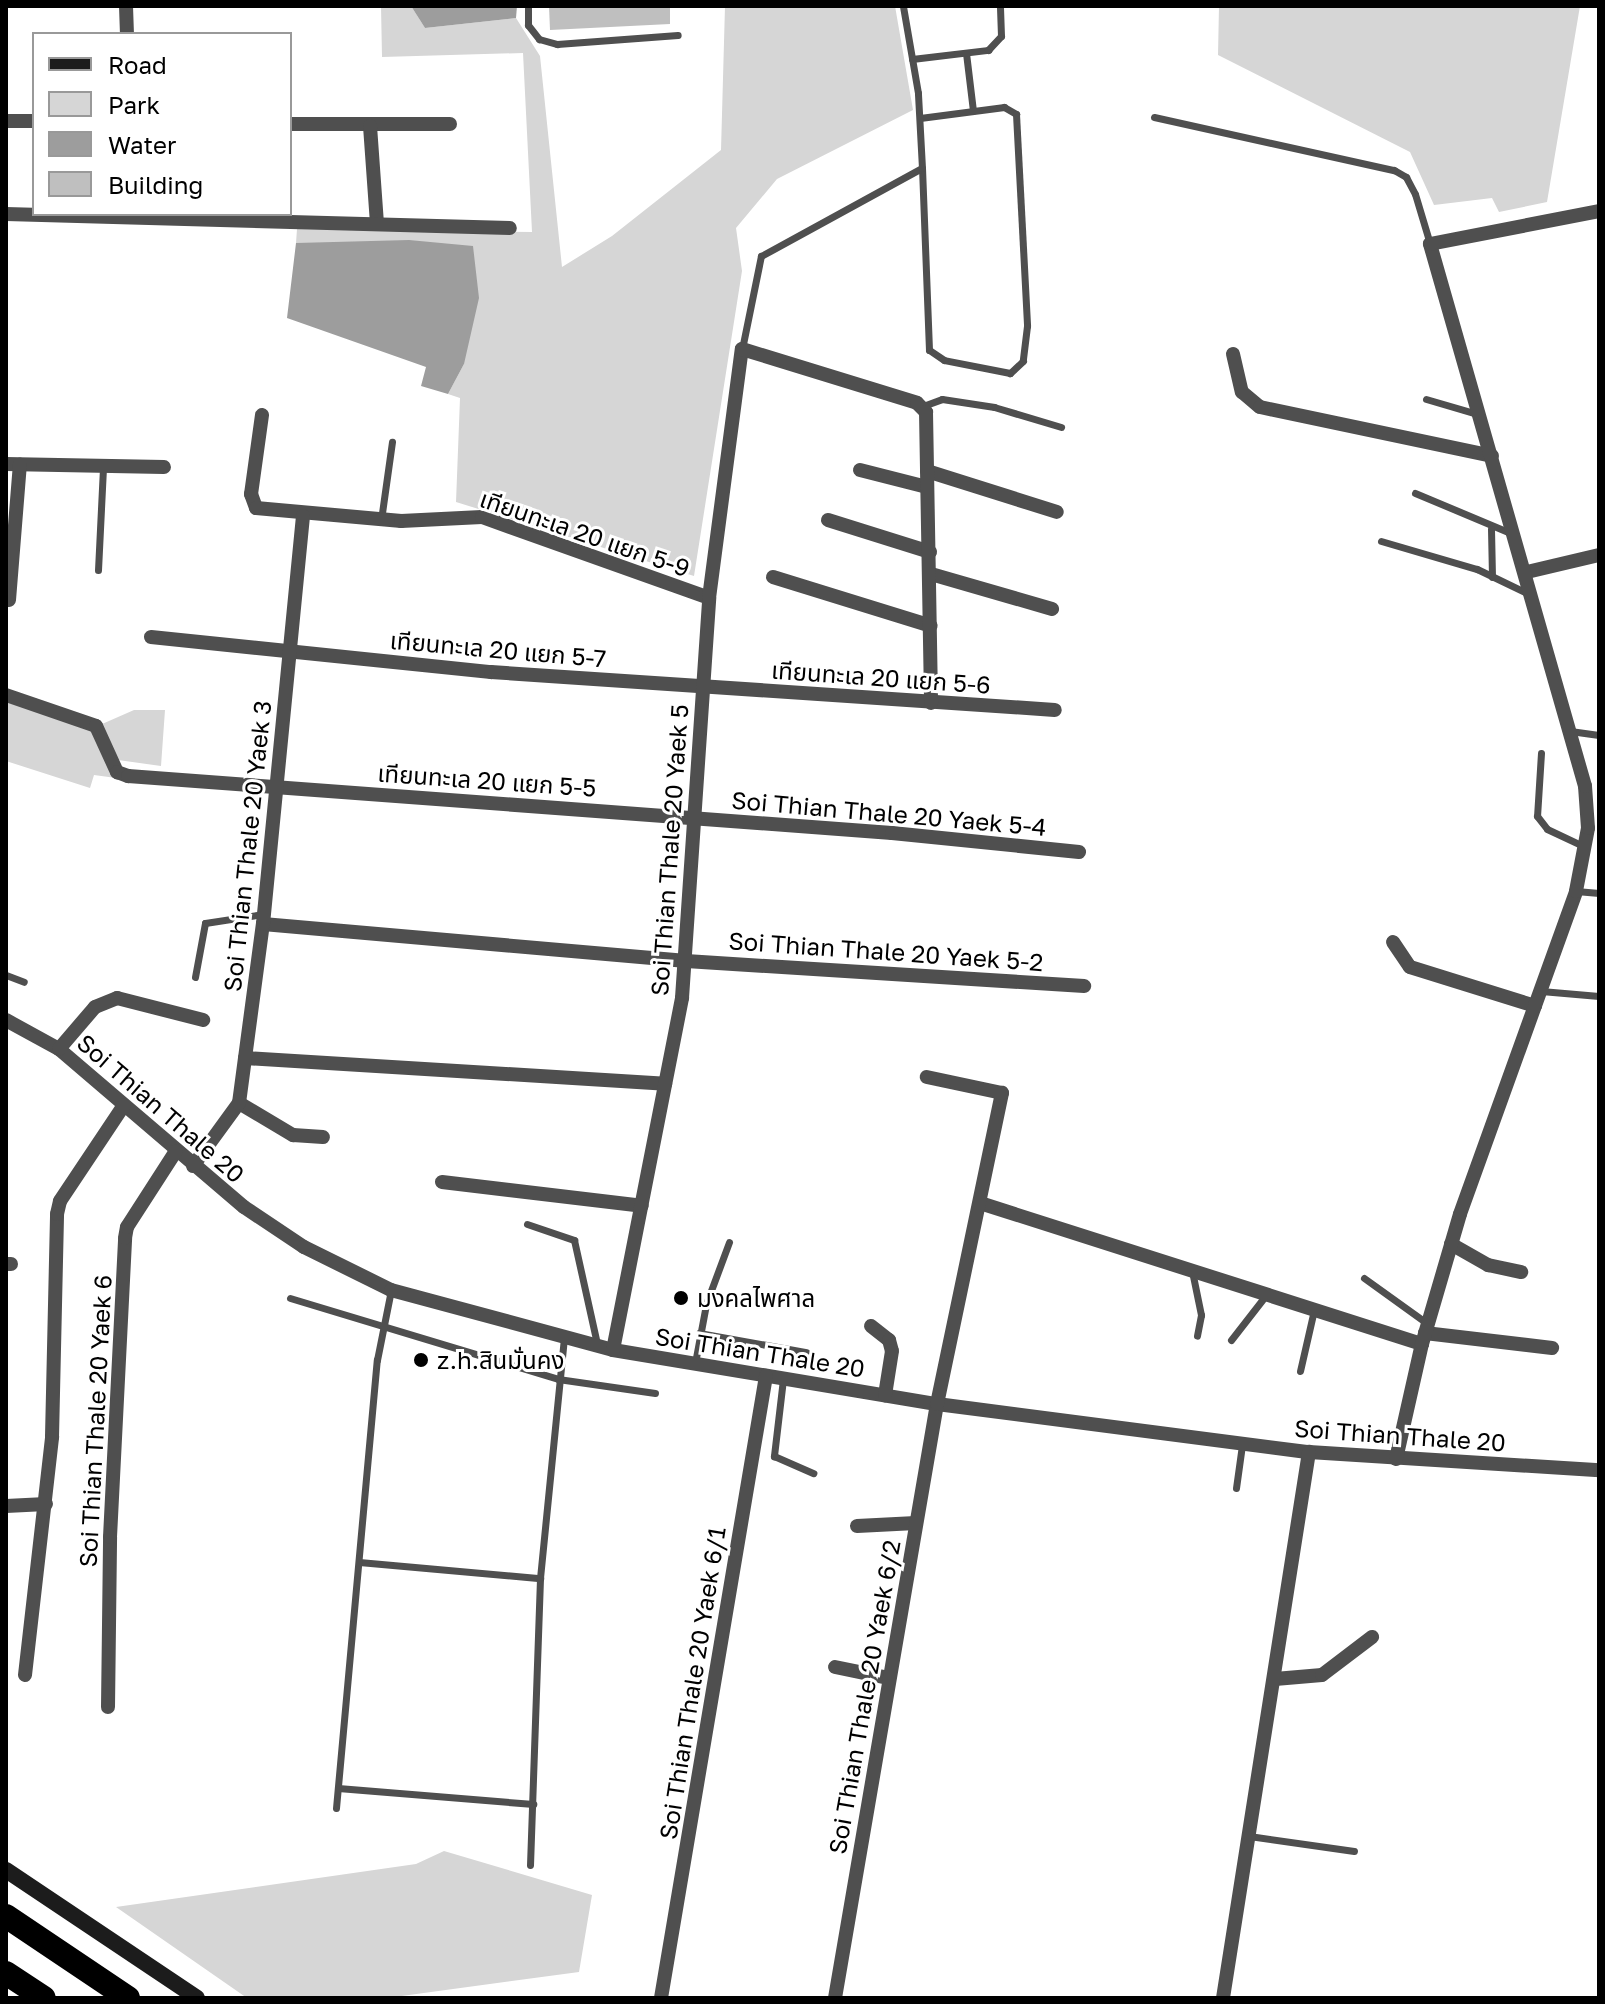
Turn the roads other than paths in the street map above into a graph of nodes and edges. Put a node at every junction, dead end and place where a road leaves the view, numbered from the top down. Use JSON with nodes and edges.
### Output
{"nodes":[{"id":1,"x":126,"y":6,"type":"edge"},
{"id":2,"x":528,"y":6,"type":"edge"},
{"id":3,"x":903,"y":6,"type":"edge"},
{"id":4,"x":1000,"y":6,"type":"edge"},
{"id":5,"x":127,"y":32,"type":"edge"},
{"id":6,"x":678,"y":35,"type":"dead end"},
{"id":7,"x":966,"y":53,"type":"junction"},
{"id":8,"x":912,"y":59,"type":"junction"},
{"id":9,"x":973,"y":111,"type":"junction"},
{"id":10,"x":1154,"y":117,"type":"dead end"},
{"id":11,"x":920,"y":118,"type":"junction"},
{"id":12,"x":6,"y":121,"type":"edge"},
{"id":13,"x":32,"y":121,"type":"edge"},
{"id":14,"x":292,"y":124,"type":"edge"},
{"id":15,"x":450,"y":124,"type":"dead end"},
{"id":16,"x":370,"y":126,"type":"junction"},
{"id":17,"x":922,"y":168,"type":"junction"},
{"id":18,"x":1599,"y":211,"type":"edge"},
{"id":19,"x":6,"y":214,"type":"edge"},
{"id":20,"x":32,"y":214,"type":"edge"},
{"id":21,"x":127,"y":216,"type":"edge"},
{"id":22,"x":377,"y":223,"type":"junction"},
{"id":23,"x":510,"y":228,"type":"dead end"},
{"id":24,"x":1430,"y":244,"type":"junction"},
{"id":25,"x":742,"y":349,"type":"junction"},
{"id":26,"x":1233,"y":354,"type":"dead end"},
{"id":27,"x":1426,"y":399,"type":"dead end"},
{"id":28,"x":923,"y":406,"type":"junction"},
{"id":29,"x":1480,"y":414,"type":"junction"},
{"id":30,"x":262,"y":415,"type":"dead end"},
{"id":31,"x":1061,"y":427,"type":"dead end"},
{"id":32,"x":392,"y":442,"type":"dead end"},
{"id":33,"x":1492,"y":456,"type":"junction"},
{"id":34,"x":13,"y":464,"type":"edge"},
{"id":35,"x":103,"y":466,"type":"junction"},
{"id":36,"x":164,"y":467,"type":"dead end"},
{"id":37,"x":860,"y":470,"type":"dead end"},
{"id":38,"x":927,"y":471,"type":"junction"},
{"id":39,"x":927,"y":487,"type":"junction"},
{"id":40,"x":1415,"y":493,"type":"dead end"},
{"id":41,"x":1057,"y":512,"type":"dead end"},
{"id":42,"x":303,"y":516,"type":"junction"},
{"id":43,"x":381,"y":520,"type":"junction"},
{"id":44,"x":828,"y":520,"type":"dead end"},
{"id":45,"x":1491,"y":529,"type":"junction"},
{"id":46,"x":1515,"y":534,"type":"junction"},
{"id":47,"x":1381,"y":541,"type":"dead end"},
{"id":48,"x":930,"y":552,"type":"junction"},
{"id":49,"x":1599,"y":555,"type":"edge"},
{"id":50,"x":98,"y":570,"type":"dead end"},
{"id":51,"x":1527,"y":572,"type":"junction"},
{"id":52,"x":931,"y":574,"type":"junction"},
{"id":53,"x":773,"y":577,"type":"dead end"},
{"id":54,"x":1492,"y":577,"type":"junction"},
{"id":55,"x":1533,"y":596,"type":"junction"},
{"id":56,"x":709,"y":598,"type":"junction"},
{"id":57,"x":9,"y":600,"type":"dead end"},
{"id":58,"x":1052,"y":609,"type":"dead end"},
{"id":59,"x":931,"y":626,"type":"junction"},
{"id":60,"x":151,"y":637,"type":"dead end"},
{"id":61,"x":289,"y":651,"type":"junction"},
{"id":62,"x":703,"y":687,"type":"junction"},
{"id":63,"x":6,"y":695,"type":"edge"},
{"id":64,"x":931,"y":703,"type":"junction"},
{"id":65,"x":1055,"y":710,"type":"dead end"},
{"id":66,"x":1570,"y":731,"type":"junction"},
{"id":67,"x":1599,"y":735,"type":"edge"},
{"id":68,"x":1541,"y":753,"type":"dead end"},
{"id":69,"x":275,"y":787,"type":"junction"},
{"id":70,"x":1594,"y":805,"type":"edge"},
{"id":71,"x":695,"y":818,"type":"junction"},
{"id":72,"x":1592,"y":848,"type":"edge"},
{"id":73,"x":1079,"y":852,"type":"dead end"},
{"id":74,"x":1576,"y":891,"type":"junction"},
{"id":75,"x":1599,"y":893,"type":"edge"},
{"id":76,"x":263,"y":919,"type":"junction"},
{"id":77,"x":1393,"y":942,"type":"dead end"},
{"id":78,"x":686,"y":961,"type":"junction"},
{"id":79,"x":6,"y":975,"type":"edge"},
{"id":80,"x":195,"y":977,"type":"dead end"},
{"id":81,"x":24,"y":982,"type":"dead end"},
{"id":82,"x":1084,"y":986,"type":"dead end"},
{"id":83,"x":1540,"y":991,"type":"junction"},
{"id":84,"x":1599,"y":996,"type":"edge"},
{"id":85,"x":1535,"y":1006,"type":"junction"},
{"id":86,"x":6,"y":1020,"type":"edge"},
{"id":87,"x":203,"y":1020,"type":"dead end"},
{"id":88,"x":59,"y":1049,"type":"junction"},
{"id":89,"x":245,"y":1058,"type":"junction"},
{"id":90,"x":927,"y":1077,"type":"dead end"},
{"id":91,"x":665,"y":1084,"type":"junction"},
{"id":92,"x":239,"y":1103,"type":"junction"},
{"id":93,"x":124,"y":1105,"type":"junction"},
{"id":94,"x":323,"y":1137,"type":"dead end"},
{"id":95,"x":176,"y":1151,"type":"junction"},
{"id":96,"x":193,"y":1166,"type":"junction"},
{"id":97,"x":442,"y":1182,"type":"dead end"},
{"id":98,"x":980,"y":1203,"type":"junction"},
{"id":99,"x":642,"y":1206,"type":"junction"},
{"id":100,"x":527,"y":1224,"type":"dead end"},
{"id":101,"x":729,"y":1242,"type":"dead end"},
{"id":102,"x":1451,"y":1244,"type":"junction"},
{"id":103,"x":1192,"y":1271,"type":"junction"},
{"id":104,"x":1521,"y":1272,"type":"dead end"},
{"id":105,"x":1364,"y":1278,"type":"dead end"},
{"id":106,"x":391,"y":1290,"type":"junction"},
{"id":107,"x":1266,"y":1294,"type":"junction"},
{"id":108,"x":290,"y":1298,"type":"dead end"},
{"id":109,"x":1314,"y":1310,"type":"junction"},
{"id":110,"x":871,"y":1326,"type":"dead end"},
{"id":111,"x":382,"y":1329,"type":"junction"},
{"id":112,"x":699,"y":1333,"type":"junction"},
{"id":113,"x":1425,"y":1334,"type":"junction"},
{"id":114,"x":1197,"y":1336,"type":"dead end"},
{"id":115,"x":564,"y":1339,"type":"junction"},
{"id":116,"x":1231,"y":1340,"type":"dead end"},
{"id":117,"x":597,"y":1347,"type":"junction"},
{"id":118,"x":1552,"y":1348,"type":"dead end"},
{"id":119,"x":613,"y":1350,"type":"junction"},
{"id":120,"x":806,"y":1352,"type":"dead end"},
{"id":121,"x":694,"y":1365,"type":"junction"},
{"id":122,"x":1300,"y":1371,"type":"dead end"},
{"id":123,"x":766,"y":1376,"type":"junction"},
{"id":124,"x":558,"y":1379,"type":"junction"},
{"id":125,"x":783,"y":1379,"type":"junction"},
{"id":126,"x":655,"y":1393,"type":"dead end"},
{"id":127,"x":885,"y":1395,"type":"junction"},
{"id":128,"x":937,"y":1404,"type":"junction"},
{"id":129,"x":1242,"y":1445,"type":"junction"},
{"id":130,"x":1309,"y":1452,"type":"junction"},
{"id":131,"x":1396,"y":1459,"type":"junction"},
{"id":132,"x":1599,"y":1470,"type":"edge"},
{"id":133,"x":813,"y":1473,"type":"dead end"},
{"id":134,"x":1236,"y":1488,"type":"dead end"},
{"id":135,"x":46,"y":1504,"type":"junction"},
{"id":136,"x":6,"y":1506,"type":"edge"},
{"id":137,"x":916,"y":1523,"type":"junction"},
{"id":138,"x":857,"y":1526,"type":"dead end"},
{"id":139,"x":359,"y":1562,"type":"junction"},
{"id":140,"x":540,"y":1578,"type":"junction"},
{"id":141,"x":1372,"y":1637,"type":"dead end"},
{"id":142,"x":835,"y":1667,"type":"dead end"},
{"id":143,"x":25,"y":1675,"type":"dead end"},
{"id":144,"x":888,"y":1678,"type":"junction"},
{"id":145,"x":1275,"y":1679,"type":"junction"},
{"id":146,"x":108,"y":1707,"type":"dead end"},
{"id":147,"x":338,"y":1788,"type":"junction"},
{"id":148,"x":533,"y":1804,"type":"junction"},
{"id":149,"x":336,"y":1808,"type":"dead end"},
{"id":150,"x":1249,"y":1836,"type":"junction"},
{"id":151,"x":1354,"y":1851,"type":"dead end"},
{"id":152,"x":530,"y":1865,"type":"dead end"},
{"id":153,"x":6,"y":1870,"type":"edge"},
{"id":154,"x":6,"y":1916,"type":"edge"},
{"id":155,"x":6,"y":1973,"type":"edge"},
{"id":156,"x":44,"y":1998,"type":"edge"},
{"id":157,"x":128,"y":1998,"type":"edge"},
{"id":158,"x":197,"y":1998,"type":"edge"},
{"id":159,"x":661,"y":1998,"type":"edge"},
{"id":160,"x":835,"y":1998,"type":"edge"},
{"id":161,"x":1223,"y":1998,"type":"edge"}],
"edges":[{"from":1,"to":5,"type":"street"},
{"from":2,"to":6,"type":"lane"},
{"from":3,"to":8,"type":"lane"},
{"from":4,"to":7,"type":"lane"},
{"from":7,"to":8,"type":"lane"},
{"from":7,"to":9,"type":"lane"},
{"from":8,"to":11,"type":"lane"},
{"from":9,"to":11,"type":"lane"},
{"from":9,"to":17,"type":"lane"},
{"from":10,"to":24,"type":"lane"},
{"from":11,"to":17,"type":"lane"},
{"from":12,"to":13,"type":"street"},
{"from":14,"to":16,"type":"street"},
{"from":15,"to":16,"type":"street"},
{"from":16,"to":22,"type":"street"},
{"from":17,"to":25,"type":"lane"},
{"from":18,"to":24,"type":"street"},
{"from":19,"to":20,"type":"street"},
{"from":21,"to":22,"type":"street"},
{"from":22,"to":23,"type":"street"},
{"from":24,"to":29,"type":"street"},
{"from":25,"to":28,"type":"street"},
{"from":25,"to":56,"type":"street","name":"Soi Thian Thale 20 Yaek 5"},
{"from":26,"to":33,"type":"street"},
{"from":27,"to":29,"type":"lane"},
{"from":28,"to":31,"type":"lane"},
{"from":28,"to":38,"type":"street"},
{"from":29,"to":33,"type":"street"},
{"from":30,"to":42,"type":"street","name":"เทียนทะเล 20 แยก 5-9"},
{"from":32,"to":43,"type":"lane"},
{"from":33,"to":46,"type":"street"},
{"from":34,"to":35,"type":"street"},
{"from":34,"to":57,"type":"street"},
{"from":35,"to":36,"type":"street"},
{"from":35,"to":50,"type":"lane"},
{"from":37,"to":39,"type":"street"},
{"from":38,"to":39,"type":"street"},
{"from":38,"to":41,"type":"street"},
{"from":39,"to":48,"type":"street"},
{"from":40,"to":45,"type":"lane"},
{"from":42,"to":43,"type":"street","name":"เทียนทะเล 20 แยก 5-9"},
{"from":42,"to":61,"type":"street","name":"Soi Thian Thale 20 Yaek 3"},
{"from":43,"to":56,"type":"street","name":"เทียนทะเล 20 แยก 5-9"},
{"from":44,"to":48,"type":"street"},
{"from":45,"to":46,"type":"lane"},
{"from":45,"to":54,"type":"lane"},
{"from":46,"to":51,"type":"street"},
{"from":47,"to":54,"type":"lane"},
{"from":48,"to":52,"type":"street"},
{"from":49,"to":51,"type":"street"},
{"from":51,"to":55,"type":"street"},
{"from":52,"to":58,"type":"street"},
{"from":52,"to":59,"type":"street"},
{"from":53,"to":59,"type":"street"},
{"from":54,"to":55,"type":"lane"},
{"from":55,"to":66,"type":"street"},
{"from":56,"to":62,"type":"street","name":"Soi Thian Thale 20 Yaek 5"},
{"from":59,"to":64,"type":"street"},
{"from":60,"to":61,"type":"street","name":"เทียนทะเล 20 แยก 5-7"},
{"from":61,"to":62,"type":"street","name":"เทียนทะเล 20 แยก 5-7"},
{"from":61,"to":69,"type":"street","name":"Soi Thian Thale 20 Yaek 3"},
{"from":62,"to":64,"type":"street","name":"เทียนทะเล 20 แยก 5-6"},
{"from":62,"to":71,"type":"street","name":"Soi Thian Thale 20 Yaek 5"},
{"from":63,"to":69,"type":"street","name":"เทียนทะเล 20 แยก 5-5"},
{"from":64,"to":65,"type":"street","name":"เทียนทะเล 20 แยก 5-6"},
{"from":66,"to":67,"type":"lane"},
{"from":66,"to":70,"type":"street"},
{"from":68,"to":72,"type":"lane"},
{"from":69,"to":71,"type":"street","name":"เทียนทะเล 20 แยก 5-5"},
{"from":69,"to":76,"type":"street","name":"Soi Thian Thale 20 Yaek 3"},
{"from":70,"to":72,"type":"street"},
{"from":71,"to":73,"type":"street","name":"Soi Thian Thale 20 Yaek 5-4"},
{"from":71,"to":78,"type":"street","name":"Soi Thian Thale 20 Yaek 5"},
{"from":72,"to":74,"type":"street"},
{"from":74,"to":75,"type":"lane"},
{"from":74,"to":83,"type":"street"},
{"from":76,"to":78,"type":"street","name":"Soi Thian Thale 20 Yaek 5-2"},
{"from":76,"to":80,"type":"lane"},
{"from":76,"to":89,"type":"street","name":"Soi Thian Thale 20 Yaek 3"},
{"from":77,"to":85,"type":"street"},
{"from":78,"to":82,"type":"street","name":"Soi Thian Thale 20 Yaek 5-2"},
{"from":78,"to":91,"type":"street","name":"Soi Thian Thale 20 Yaek 5"},
{"from":79,"to":81,"type":"lane"},
{"from":83,"to":84,"type":"lane"},
{"from":83,"to":85,"type":"street"},
{"from":85,"to":102,"type":"street"},
{"from":86,"to":88,"type":"street","name":"Soi Thian Thale 20"},
{"from":87,"to":88,"type":"street"},
{"from":88,"to":93,"type":"street","name":"Soi Thian Thale 20"},
{"from":89,"to":91,"type":"street"},
{"from":89,"to":92,"type":"street","name":"Soi Thian Thale 20 Yaek 3"},
{"from":90,"to":98,"type":"street","name":"Soi Thian Thale 20 Yaek 6/2"},
{"from":91,"to":99,"type":"street","name":"Soi Thian Thale 20 Yaek 5"},
{"from":92,"to":94,"type":"street"},
{"from":92,"to":96,"type":"street","name":"Soi Thian Thale 20 Yaek 3"},
{"from":93,"to":95,"type":"street","name":"Soi Thian Thale 20"},
{"from":93,"to":135,"type":"street"},
{"from":95,"to":96,"type":"street","name":"Soi Thian Thale 20"},
{"from":95,"to":146,"type":"street","name":"Soi Thian Thale 20 Yaek 6"},
{"from":96,"to":106,"type":"street","name":"Soi Thian Thale 20"},
{"from":97,"to":99,"type":"street"},
{"from":98,"to":103,"type":"street"},
{"from":98,"to":128,"type":"street","name":"Soi Thian Thale 20 Yaek 6/2"},
{"from":99,"to":119,"type":"street","name":"Soi Thian Thale 20 Yaek 5"},
{"from":100,"to":117,"type":"lane"},
{"from":101,"to":112,"type":"lane"},
{"from":102,"to":104,"type":"street"},
{"from":102,"to":113,"type":"street"},
{"from":103,"to":107,"type":"street"},
{"from":103,"to":114,"type":"lane"},
{"from":105,"to":113,"type":"lane"},
{"from":106,"to":111,"type":"lane"},
{"from":106,"to":115,"type":"street","name":"Soi Thian Thale 20"},
{"from":107,"to":109,"type":"street"},
{"from":107,"to":116,"type":"lane"},
{"from":108,"to":111,"type":"lane"},
{"from":109,"to":113,"type":"street"},
{"from":109,"to":122,"type":"lane"},
{"from":110,"to":127,"type":"street"},
{"from":111,"to":124,"type":"lane"},
{"from":111,"to":139,"type":"lane"},
{"from":112,"to":120,"type":"lane"},
{"from":112,"to":121,"type":"lane"},
{"from":113,"to":118,"type":"street"},
{"from":113,"to":131,"type":"street"},
{"from":115,"to":117,"type":"street","name":"Soi Thian Thale 20"},
{"from":115,"to":124,"type":"lane"},
{"from":117,"to":119,"type":"street","name":"Soi Thian Thale 20"},
{"from":119,"to":121,"type":"street","name":"Soi Thian Thale 20"},
{"from":121,"to":123,"type":"street","name":"Soi Thian Thale 20"},
{"from":123,"to":125,"type":"street","name":"Soi Thian Thale 20"},
{"from":123,"to":159,"type":"street","name":"Soi Thian Thale 20 Yaek 6/1"},
{"from":124,"to":126,"type":"lane"},
{"from":124,"to":140,"type":"lane"},
{"from":125,"to":127,"type":"street","name":"Soi Thian Thale 20"},
{"from":125,"to":133,"type":"lane"},
{"from":127,"to":128,"type":"street","name":"Soi Thian Thale 20"},
{"from":128,"to":129,"type":"street","name":"Soi Thian Thale 20"},
{"from":128,"to":137,"type":"street","name":"Soi Thian Thale 20 Yaek 6/2"},
{"from":129,"to":130,"type":"street","name":"Soi Thian Thale 20"},
{"from":129,"to":134,"type":"lane"},
{"from":130,"to":131,"type":"street","name":"Soi Thian Thale 20"},
{"from":130,"to":145,"type":"street"},
{"from":131,"to":132,"type":"street","name":"Soi Thian Thale 20"},
{"from":135,"to":136,"type":"street"},
{"from":135,"to":143,"type":"street"},
{"from":137,"to":138,"type":"street"},
{"from":137,"to":144,"type":"street","name":"Soi Thian Thale 20 Yaek 6/2"},
{"from":139,"to":140,"type":"lane"},
{"from":139,"to":147,"type":"lane"},
{"from":140,"to":148,"type":"lane"},
{"from":141,"to":145,"type":"street"},
{"from":142,"to":144,"type":"street"},
{"from":144,"to":160,"type":"street","name":"Soi Thian Thale 20 Yaek 6/2"},
{"from":145,"to":150,"type":"street"},
{"from":147,"to":148,"type":"lane"},
{"from":147,"to":149,"type":"lane"},
{"from":148,"to":152,"type":"lane"},
{"from":150,"to":151,"type":"lane"},
{"from":150,"to":161,"type":"street"},
{"from":153,"to":158,"type":"main road"},
{"from":154,"to":157,"type":"highway"},
{"from":155,"to":156,"type":"highway"}]}
